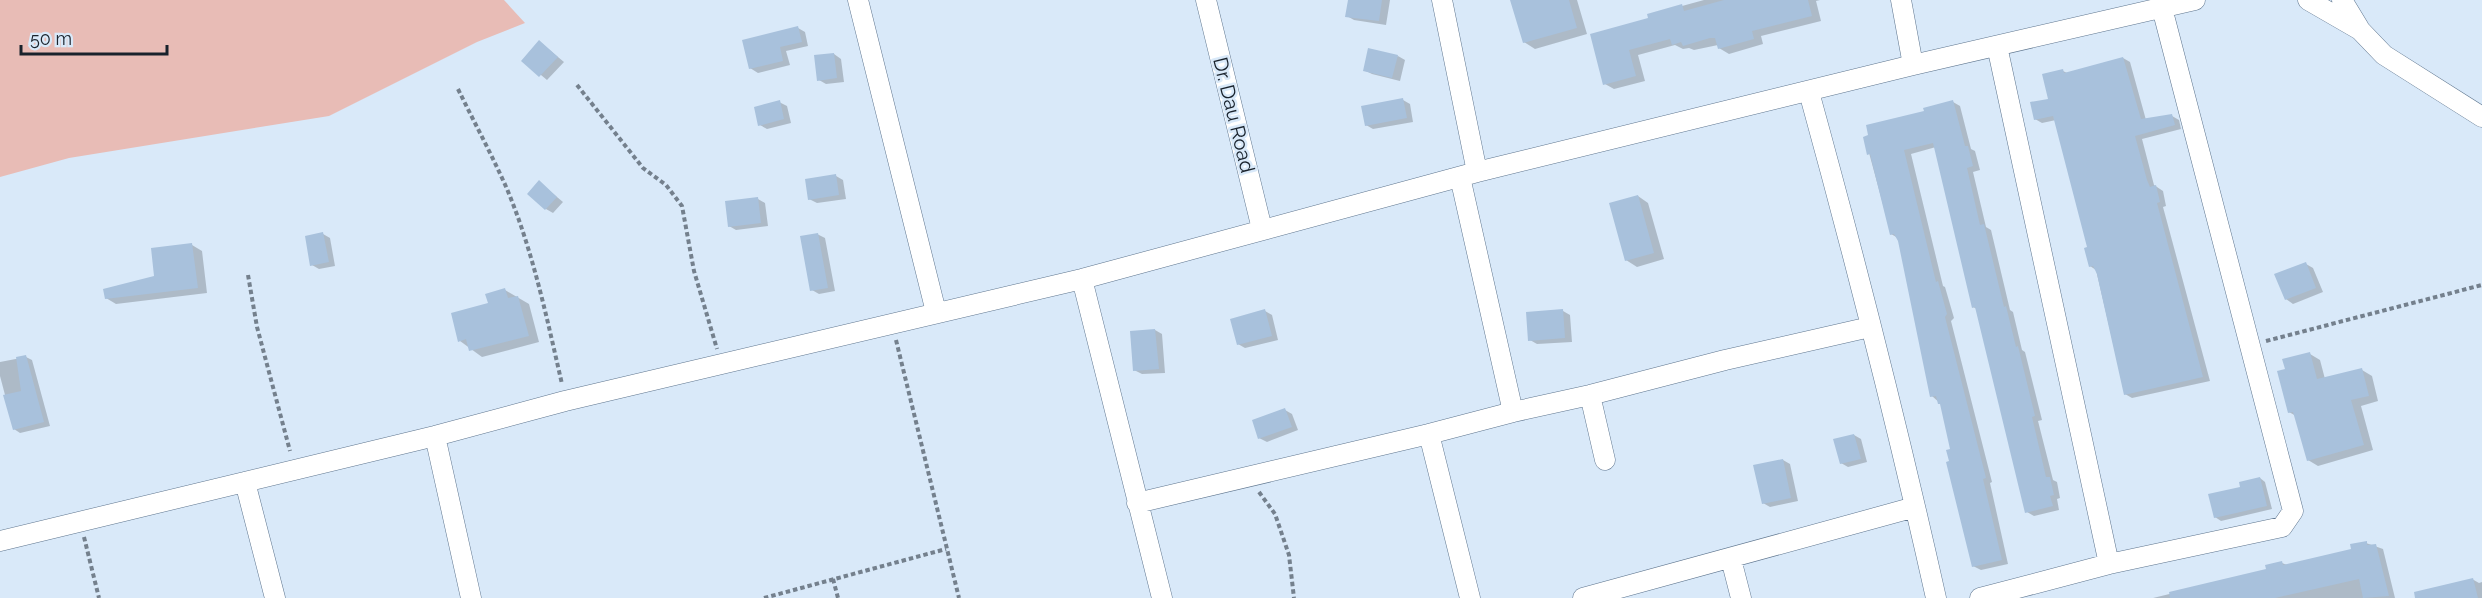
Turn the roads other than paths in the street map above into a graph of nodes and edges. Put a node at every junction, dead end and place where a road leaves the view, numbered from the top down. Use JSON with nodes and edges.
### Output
{"nodes":[{"id":1,"x":858,"y":0,"type":"edge"},
{"id":2,"x":1206,"y":0,"type":"edge"},
{"id":3,"x":1442,"y":0,"type":"edge"},
{"id":4,"x":1901,"y":0,"type":"edge"},
{"id":5,"x":2195,"y":0,"type":"edge"},
{"id":6,"x":2308,"y":0,"type":"edge"},
{"id":7,"x":2343,"y":0,"type":"edge"},
{"id":8,"x":2162,"y":8,"type":"junction"},
{"id":9,"x":2360,"y":30,"type":"junction"},
{"id":10,"x":1997,"y":46,"type":"junction"},
{"id":11,"x":1913,"y":65,"type":"junction"},
{"id":12,"x":1809,"y":92,"type":"junction"},
{"id":13,"x":2482,"y":117,"type":"edge"},
{"id":14,"x":1468,"y":175,"type":"junction"},
{"id":15,"x":1262,"y":229,"type":"junction"},
{"id":16,"x":1082,"y":279,"type":"junction"},
{"id":17,"x":936,"y":312,"type":"junction"},
{"id":18,"x":1870,"y":327,"type":"junction"},
{"id":19,"x":1590,"y":395,"type":"junction"},
{"id":20,"x":1513,"y":412,"type":"junction"},
{"id":21,"x":1429,"y":434,"type":"junction"},
{"id":22,"x":435,"y":436,"type":"junction"},
{"id":23,"x":1605,"y":460,"type":"dead end"},
{"id":24,"x":245,"y":482,"type":"junction"},
{"id":25,"x":1137,"y":502,"type":"junction"},
{"id":26,"x":1916,"y":507,"type":"junction"},
{"id":27,"x":0,"y":542,"type":"edge"},
{"id":28,"x":1731,"y":559,"type":"junction"},
{"id":29,"x":2109,"y":564,"type":"junction"},
{"id":30,"x":275,"y":598,"type":"edge"},
{"id":31,"x":471,"y":598,"type":"edge"},
{"id":32,"x":1162,"y":598,"type":"edge"},
{"id":33,"x":1470,"y":598,"type":"edge"},
{"id":34,"x":1583,"y":598,"type":"edge"},
{"id":35,"x":1741,"y":598,"type":"edge"},
{"id":36,"x":1936,"y":598,"type":"edge"},
{"id":37,"x":1980,"y":598,"type":"edge"}],
"edges":[{"from":1,"to":17,"type":"street"},
{"from":2,"to":15,"type":"street","name":"Dr. Dau Road"},
{"from":3,"to":14,"type":"street"},
{"from":4,"to":11,"type":"street"},
{"from":5,"to":8,"type":"street"},
{"from":6,"to":9,"type":"street"},
{"from":7,"to":9,"type":"street"},
{"from":8,"to":10,"type":"street"},
{"from":8,"to":29,"type":"street"},
{"from":9,"to":13,"type":"street"},
{"from":10,"to":11,"type":"street"},
{"from":10,"to":29,"type":"street"},
{"from":11,"to":12,"type":"street"},
{"from":12,"to":14,"type":"street"},
{"from":12,"to":18,"type":"street"},
{"from":14,"to":15,"type":"street"},
{"from":14,"to":20,"type":"street"},
{"from":15,"to":16,"type":"street"},
{"from":16,"to":17,"type":"street"},
{"from":16,"to":25,"type":"street"},
{"from":17,"to":22,"type":"street"},
{"from":18,"to":19,"type":"street"},
{"from":18,"to":26,"type":"street"},
{"from":19,"to":20,"type":"street"},
{"from":19,"to":23,"type":"street"},
{"from":20,"to":21,"type":"street"},
{"from":21,"to":25,"type":"street"},
{"from":21,"to":33,"type":"street"},
{"from":22,"to":24,"type":"street"},
{"from":22,"to":31,"type":"street"},
{"from":24,"to":27,"type":"street"},
{"from":24,"to":30,"type":"street"},
{"from":25,"to":32,"type":"street"},
{"from":26,"to":28,"type":"street"},
{"from":26,"to":36,"type":"street"},
{"from":28,"to":34,"type":"street"},
{"from":28,"to":35,"type":"street"},
{"from":29,"to":37,"type":"street"}]}
